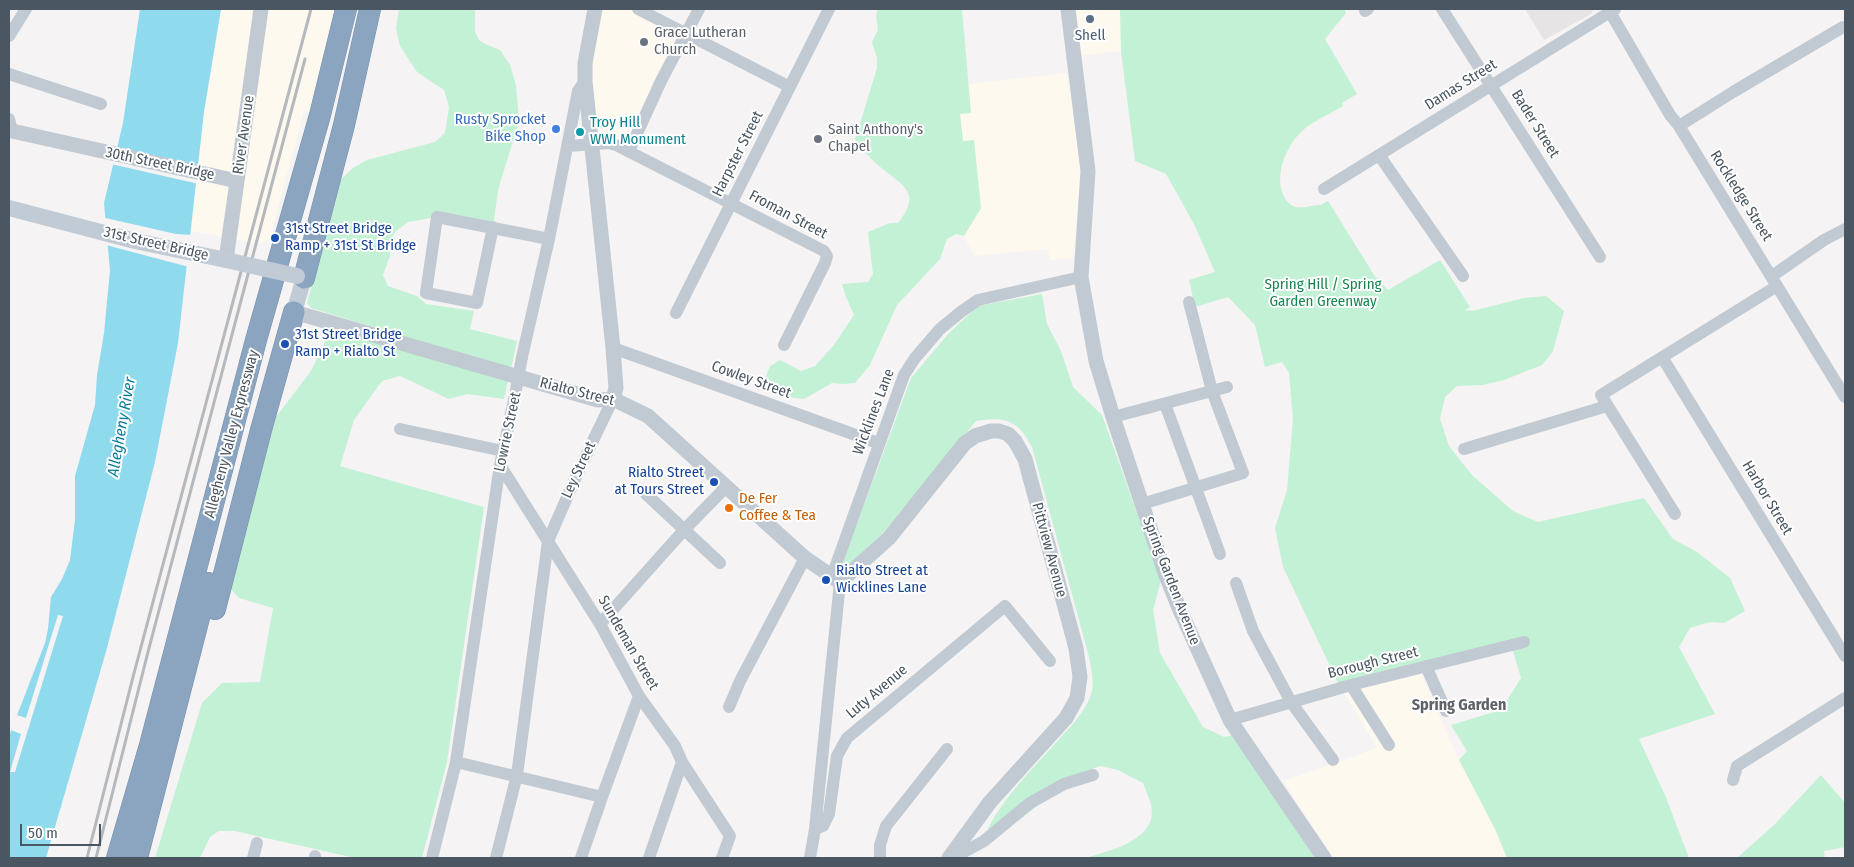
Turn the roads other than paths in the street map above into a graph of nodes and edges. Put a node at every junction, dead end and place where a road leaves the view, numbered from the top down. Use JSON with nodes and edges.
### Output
{"nodes":[{"id":1,"x":26,"y":9,"type":"edge"},
{"id":2,"x":334,"y":9,"type":"edge"},
{"id":3,"x":346,"y":9,"type":"edge"},
{"id":4,"x":361,"y":9,"type":"edge"},
{"id":5,"x":370,"y":9,"type":"edge"},
{"id":6,"x":595,"y":9,"type":"edge"},
{"id":7,"x":638,"y":9,"type":"edge"},
{"id":8,"x":698,"y":9,"type":"edge"},
{"id":9,"x":829,"y":9,"type":"edge"},
{"id":10,"x":1068,"y":9,"type":"edge"},
{"id":11,"x":1442,"y":9,"type":"edge"},
{"id":12,"x":1612,"y":10,"type":"edge"},
{"id":13,"x":260,"y":15,"type":"edge"},
{"id":14,"x":1843,"y":27,"type":"dead end"},
{"id":15,"x":686,"y":33,"type":"junction"},
{"id":16,"x":9,"y":36,"type":"edge"},
{"id":17,"x":9,"y":74,"type":"edge"},
{"id":18,"x":585,"y":81,"type":"junction"},
{"id":19,"x":1491,"y":85,"type":"junction"},
{"id":20,"x":790,"y":87,"type":"junction"},
{"id":21,"x":101,"y":104,"type":"dead end"},
{"id":22,"x":1679,"y":126,"type":"junction"},
{"id":23,"x":10,"y":127,"type":"edge"},
{"id":24,"x":592,"y":145,"type":"junction"},
{"id":25,"x":568,"y":146,"type":"junction"},
{"id":26,"x":629,"y":151,"type":"junction"},
{"id":27,"x":1379,"y":155,"type":"junction"},
{"id":28,"x":237,"y":181,"type":"junction"},
{"id":29,"x":1324,"y":189,"type":"dead end"},
{"id":30,"x":732,"y":204,"type":"junction"},
{"id":31,"x":9,"y":208,"type":"edge"},
{"id":32,"x":492,"y":227,"type":"junction"},
{"id":33,"x":1845,"y":229,"type":"edge"},
{"id":34,"x":549,"y":239,"type":"junction"},
{"id":35,"x":1600,"y":257,"type":"dead end"},
{"id":36,"x":226,"y":260,"type":"junction"},
{"id":37,"x":264,"y":268,"type":"junction"},
{"id":38,"x":1463,"y":276,"type":"dead end"},
{"id":39,"x":301,"y":277,"type":"junction"},
{"id":40,"x":1081,"y":277,"type":"junction"},
{"id":41,"x":1774,"y":281,"type":"junction"},
{"id":42,"x":1189,"y":302,"type":"dead end"},
{"id":43,"x":294,"y":312,"type":"junction"},
{"id":44,"x":676,"y":313,"type":"dead end"},
{"id":45,"x":784,"y":345,"type":"dead end"},
{"id":46,"x":613,"y":348,"type":"junction"},
{"id":47,"x":1662,"y":357,"type":"junction"},
{"id":48,"x":1227,"y":387,"type":"dead end"},
{"id":49,"x":1212,"y":391,"type":"junction"},
{"id":50,"x":1845,"y":397,"type":"edge"},
{"id":51,"x":613,"y":400,"type":"junction"},
{"id":52,"x":1604,"y":401,"type":"junction"},
{"id":53,"x":1165,"y":404,"type":"junction"},
{"id":54,"x":1112,"y":417,"type":"junction"},
{"id":55,"x":400,"y":429,"type":"dead end"},
{"id":56,"x":878,"y":443,"type":"junction"},
{"id":57,"x":1464,"y":449,"type":"dead end"},
{"id":58,"x":504,"y":451,"type":"junction"},
{"id":59,"x":500,"y":465,"type":"junction"},
{"id":60,"x":726,"y":487,"type":"junction"},
{"id":61,"x":1197,"y":488,"type":"junction"},
{"id":62,"x":646,"y":494,"type":"dead end"},
{"id":63,"x":1142,"y":504,"type":"junction"},
{"id":64,"x":1675,"y":514,"type":"dead end"},
{"id":65,"x":684,"y":530,"type":"junction"},
{"id":66,"x":548,"y":541,"type":"junction"},
{"id":67,"x":1220,"y":554,"type":"dead end"},
{"id":68,"x":805,"y":558,"type":"junction"},
{"id":69,"x":720,"y":563,"type":"dead end"},
{"id":70,"x":836,"y":579,"type":"junction"},
{"id":71,"x":1236,"y":583,"type":"dead end"},
{"id":72,"x":600,"y":624,"type":"junction"},
{"id":73,"x":1524,"y":642,"type":"dead end"},
{"id":74,"x":1845,"y":656,"type":"edge"},
{"id":75,"x":1050,"y":661,"type":"dead end"},
{"id":76,"x":1426,"y":666,"type":"junction"},
{"id":77,"x":1352,"y":685,"type":"junction"},
{"id":78,"x":639,"y":696,"type":"junction"},
{"id":79,"x":1845,"y":698,"type":"edge"},
{"id":80,"x":1291,"y":702,"type":"junction"},
{"id":81,"x":728,"y":707,"type":"dead end"},
{"id":82,"x":1446,"y":711,"type":"dead end"},
{"id":83,"x":1230,"y":720,"type":"junction"},
{"id":84,"x":1389,"y":746,"type":"dead end"},
{"id":85,"x":947,"y":749,"type":"dead end"},
{"id":86,"x":1333,"y":760,"type":"dead end"},
{"id":87,"x":456,"y":762,"type":"junction"},
{"id":88,"x":682,"y":762,"type":"junction"},
{"id":89,"x":1093,"y":775,"type":"dead end"},
{"id":90,"x":517,"y":776,"type":"junction"},
{"id":91,"x":1733,"y":780,"type":"dead end"},
{"id":92,"x":602,"y":797,"type":"junction"},
{"id":93,"x":815,"y":829,"type":"junction"},
{"id":94,"x":257,"y":843,"type":"dead end"},
{"id":95,"x":124,"y":857,"type":"edge"},
{"id":96,"x":142,"y":858,"type":"edge"},
{"id":97,"x":253,"y":858,"type":"edge"},
{"id":98,"x":432,"y":858,"type":"edge"},
{"id":99,"x":496,"y":858,"type":"edge"},
{"id":100,"x":582,"y":858,"type":"edge"},
{"id":101,"x":649,"y":858,"type":"edge"},
{"id":102,"x":722,"y":858,"type":"edge"},
{"id":103,"x":810,"y":858,"type":"edge"},
{"id":104,"x":880,"y":858,"type":"edge"},
{"id":105,"x":949,"y":858,"type":"edge"},
{"id":106,"x":953,"y":858,"type":"edge"},
{"id":107,"x":1324,"y":858,"type":"edge"}],
"edges":[{"from":1,"to":16,"type":"street"},
{"from":2,"to":37,"type":"highway"},
{"from":3,"to":95,"type":"highway","name":"Allegheny Valley Expressway"},
{"from":4,"to":95,"type":"highway","name":"Allegheny Valley Expressway"},
{"from":5,"to":39,"type":"highway"},
{"from":6,"to":18,"type":"street","name":"Lowrie Street"},
{"from":7,"to":15,"type":"street"},
{"from":8,"to":15,"type":"street"},
{"from":9,"to":20,"type":"street","name":"Harpster Street"},
{"from":10,"to":40,"type":"street","name":"Spring Garden Avenue"},
{"from":11,"to":19,"type":"street","name":"Bader Street"},
{"from":12,"to":19,"type":"street","name":"Damas Street"},
{"from":12,"to":22,"type":"street","name":"Rockledge Street"},
{"from":13,"to":28,"type":"street","name":"River Avenue"},
{"from":14,"to":22,"type":"street"},
{"from":15,"to":20,"type":"street"},
{"from":15,"to":26,"type":"street"},
{"from":17,"to":21,"type":"street"},
{"from":18,"to":24,"type":"street","name":"Ley Street"},
{"from":18,"to":25,"type":"street","name":"Lowrie Street"},
{"from":19,"to":27,"type":"street","name":"Damas Street"},
{"from":19,"to":35,"type":"street","name":"Bader Street"},
{"from":20,"to":30,"type":"street","name":"Harpster Street"},
{"from":22,"to":41,"type":"street","name":"Rockledge Street"},
{"from":23,"to":28,"type":"street","name":"30th Street Bridge"},
{"from":24,"to":25,"type":"street","name":"Froman Street"},
{"from":24,"to":26,"type":"street","name":"Froman Street"},
{"from":24,"to":46,"type":"street","name":"Ley Street"},
{"from":25,"to":34,"type":"street","name":"Lowrie Street"},
{"from":26,"to":30,"type":"street","name":"Froman Street"},
{"from":27,"to":29,"type":"street","name":"Damas Street"},
{"from":27,"to":38,"type":"street"},
{"from":28,"to":36,"type":"street","name":"River Avenue"},
{"from":30,"to":44,"type":"street","name":"Harpster Street"},
{"from":30,"to":45,"type":"street","name":"Froman Street"},
{"from":31,"to":36,"type":"main road","name":"31st Street Bridge"},
{"from":32,"to":32,"type":"street"},
{"from":32,"to":34,"type":"street"},
{"from":33,"to":41,"type":"street"},
{"from":34,"to":58,"type":"street","name":"Lowrie Street","bridge":true},
{"from":36,"to":37,"type":"main road","name":"31st Street Bridge","bridge":true},
{"from":37,"to":39,"type":"main road","name":"31st Street Bridge","bridge":true},
{"from":37,"to":95,"type":"highway"},
{"from":39,"to":43,"type":"main road"},
{"from":40,"to":54,"type":"street","name":"Spring Garden Avenue"},
{"from":40,"to":56,"type":"street","name":"Wicklines Lane"},
{"from":41,"to":47,"type":"street"},
{"from":41,"to":50,"type":"street","name":"Rockledge Street"},
{"from":42,"to":49,"type":"street"},
{"from":43,"to":51,"type":"street","name":"Rialto Street"},
{"from":43,"to":96,"type":"highway"},
{"from":46,"to":51,"type":"street","name":"Ley Street"},
{"from":46,"to":56,"type":"street","name":"Cowley Street"},
{"from":47,"to":52,"type":"street"},
{"from":47,"to":74,"type":"street","name":"Harbor Street"},
{"from":48,"to":49,"type":"street"},
{"from":49,"to":53,"type":"street"},
{"from":49,"to":61,"type":"street"},
{"from":51,"to":60,"type":"street","name":"Rialto Street"},
{"from":51,"to":66,"type":"street","name":"Ley Street"},
{"from":52,"to":57,"type":"street"},
{"from":52,"to":64,"type":"street"},
{"from":53,"to":54,"type":"street"},
{"from":53,"to":61,"type":"street"},
{"from":54,"to":63,"type":"street","name":"Spring Garden Avenue"},
{"from":55,"to":58,"type":"street"},
{"from":56,"to":70,"type":"street","name":"Wicklines Lane"},
{"from":58,"to":59,"type":"street","name":"Lowrie Street"},
{"from":59,"to":66,"type":"street","name":"Sundeman Street"},
{"from":59,"to":87,"type":"street","name":"Lowrie Street"},
{"from":60,"to":65,"type":"street"},
{"from":60,"to":68,"type":"street","name":"Rialto Street"},
{"from":61,"to":63,"type":"street"},
{"from":61,"to":67,"type":"street"},
{"from":62,"to":65,"type":"street"},
{"from":63,"to":83,"type":"street","name":"Spring Garden Avenue"},
{"from":65,"to":69,"type":"street"},
{"from":65,"to":72,"type":"street"},
{"from":66,"to":72,"type":"street","name":"Sundeman Street"},
{"from":66,"to":90,"type":"street","name":"Ley Street"},
{"from":68,"to":70,"type":"street","name":"Rialto Street"},
{"from":68,"to":81,"type":"street"},
{"from":70,"to":93,"type":"street","name":"Wicklines Lane"},
{"from":70,"to":105,"type":"street","name":"Pittview Avenue"},
{"from":71,"to":80,"type":"street"},
{"from":72,"to":78,"type":"street","name":"Sundeman Street"},
{"from":73,"to":76,"type":"street","name":"Borough Street"},
{"from":75,"to":93,"type":"street","name":"Luty Avenue"},
{"from":76,"to":77,"type":"street","name":"Borough Street"},
{"from":76,"to":82,"type":"street"},
{"from":77,"to":80,"type":"street","name":"Borough Street"},
{"from":77,"to":84,"type":"street"},
{"from":78,"to":88,"type":"street","name":"Sundeman Street"},
{"from":78,"to":92,"type":"street"},
{"from":79,"to":91,"type":"street"},
{"from":80,"to":83,"type":"street","name":"Borough Street"},
{"from":80,"to":86,"type":"street"},
{"from":83,"to":107,"type":"street","name":"Spring Garden Avenue"},
{"from":85,"to":104,"type":"street"},
{"from":87,"to":90,"type":"street"},
{"from":87,"to":98,"type":"street","name":"Lowrie Street"},
{"from":88,"to":101,"type":"street"},
{"from":88,"to":102,"type":"street","name":"Sundeman Street"},
{"from":89,"to":106,"type":"street"},
{"from":90,"to":92,"type":"street"},
{"from":90,"to":99,"type":"street","name":"Ley Street"},
{"from":92,"to":100,"type":"street"},
{"from":93,"to":103,"type":"street","name":"Wicklines Lane"},
{"from":94,"to":97,"type":"street"}]}
